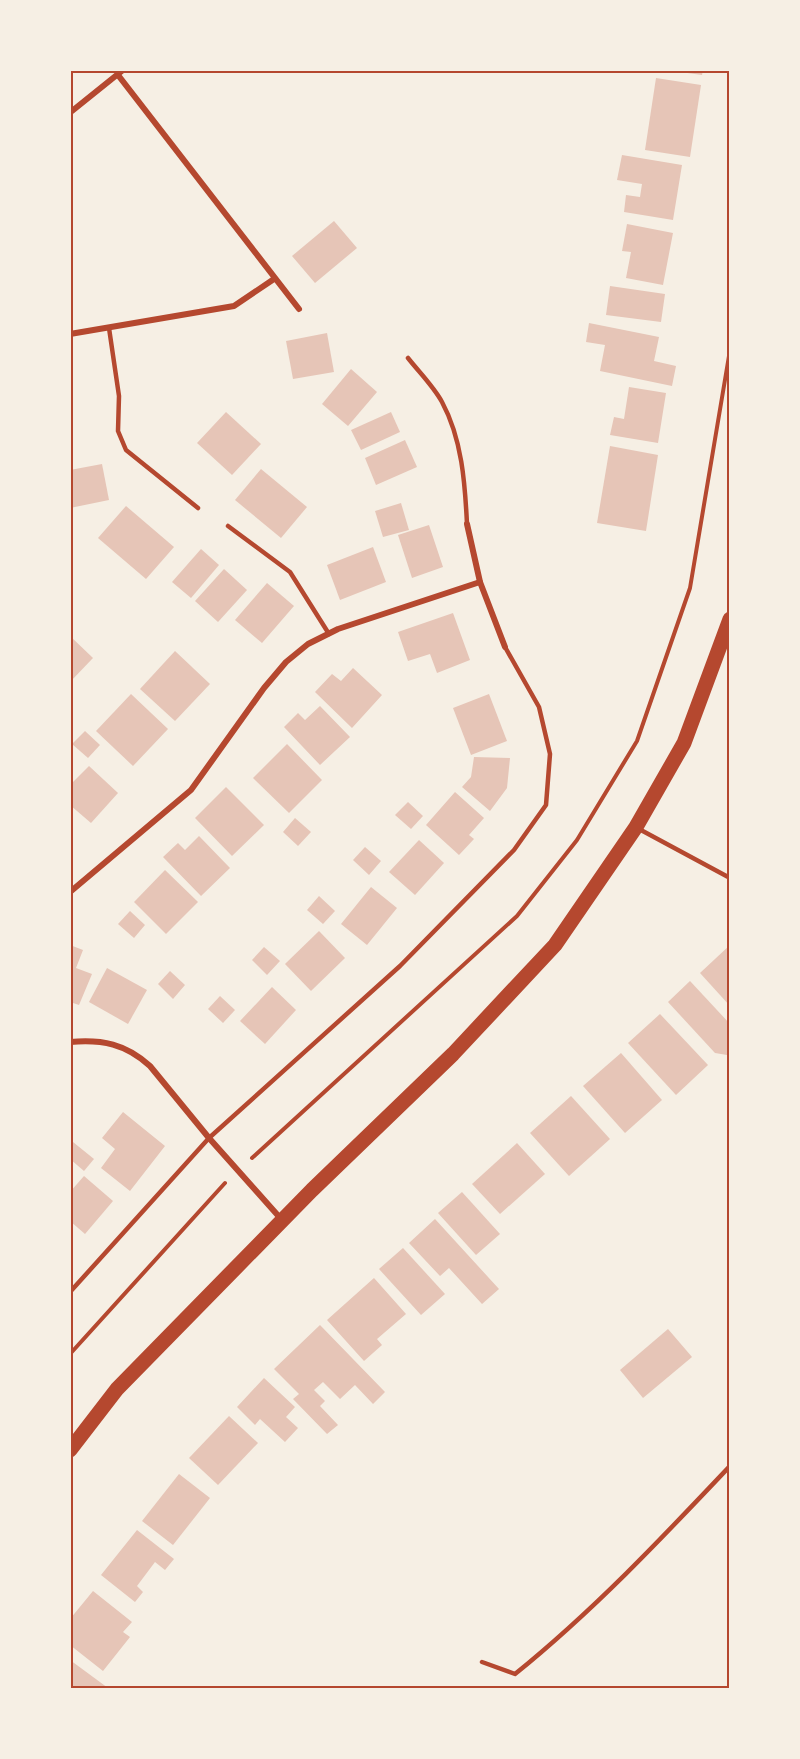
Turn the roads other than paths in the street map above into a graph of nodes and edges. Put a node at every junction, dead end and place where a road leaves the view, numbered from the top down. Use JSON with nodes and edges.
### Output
{"nodes":[{"id":1,"x":121,"y":73,"type":"edge"},
{"id":2,"x":72,"y":111,"type":"edge"},
{"id":3,"x":274,"y":279,"type":"junction"},
{"id":4,"x":298,"y":309,"type":"dead end"},
{"id":5,"x":109,"y":328,"type":"junction"},
{"id":6,"x":70,"y":334,"type":"edge"},
{"id":7,"x":408,"y":358,"type":"dead end"},
{"id":8,"x":198,"y":508,"type":"dead end"},
{"id":9,"x":466,"y":524,"type":"joint"},
{"id":10,"x":228,"y":526,"type":"dead end"},
{"id":11,"x":480,"y":582,"type":"junction"},
{"id":12,"x":729,"y":619,"type":"edge"},
{"id":13,"x":329,"y":634,"type":"junction"},
{"id":14,"x":505,"y":647,"type":"joint"},
{"id":15,"x":636,"y":827,"type":"junction"},
{"id":16,"x":729,"y":878,"type":"edge"},
{"id":17,"x":70,"y":892,"type":"edge"},
{"id":18,"x":70,"y":1042,"type":"edge"},
{"id":19,"x":209,"y":1138,"type":"junction"},
{"id":20,"x":282,"y":1220,"type":"junction"},
{"id":21,"x":70,"y":1292,"type":"edge"},
{"id":22,"x":70,"y":1450,"type":"edge"},
{"id":23,"x":729,"y":1466,"type":"edge"},
{"id":24,"x":482,"y":1662,"type":"dead end"}],
"edges":[{"from":1,"to":2,"type":"street"},
{"from":1,"to":3,"type":"street"},
{"from":3,"to":4,"type":"street"},
{"from":3,"to":5,"type":"street"},
{"from":5,"to":6,"type":"street"},
{"from":5,"to":8,"type":"lane"},
{"from":7,"to":9,"type":"lane"},
{"from":9,"to":11,"type":"street"},
{"from":10,"to":13,"type":"lane"},
{"from":11,"to":13,"type":"street"},
{"from":11,"to":14,"type":"street"},
{"from":12,"to":15,"type":"main road"},
{"from":13,"to":17,"type":"street"},
{"from":14,"to":19,"type":"lane"},
{"from":15,"to":16,"type":"lane"},
{"from":15,"to":20,"type":"main road"},
{"from":18,"to":19,"type":"street"},
{"from":19,"to":20,"type":"street"},
{"from":19,"to":21,"type":"lane"},
{"from":20,"to":22,"type":"main road"},
{"from":23,"to":24,"type":"lane"}]}
